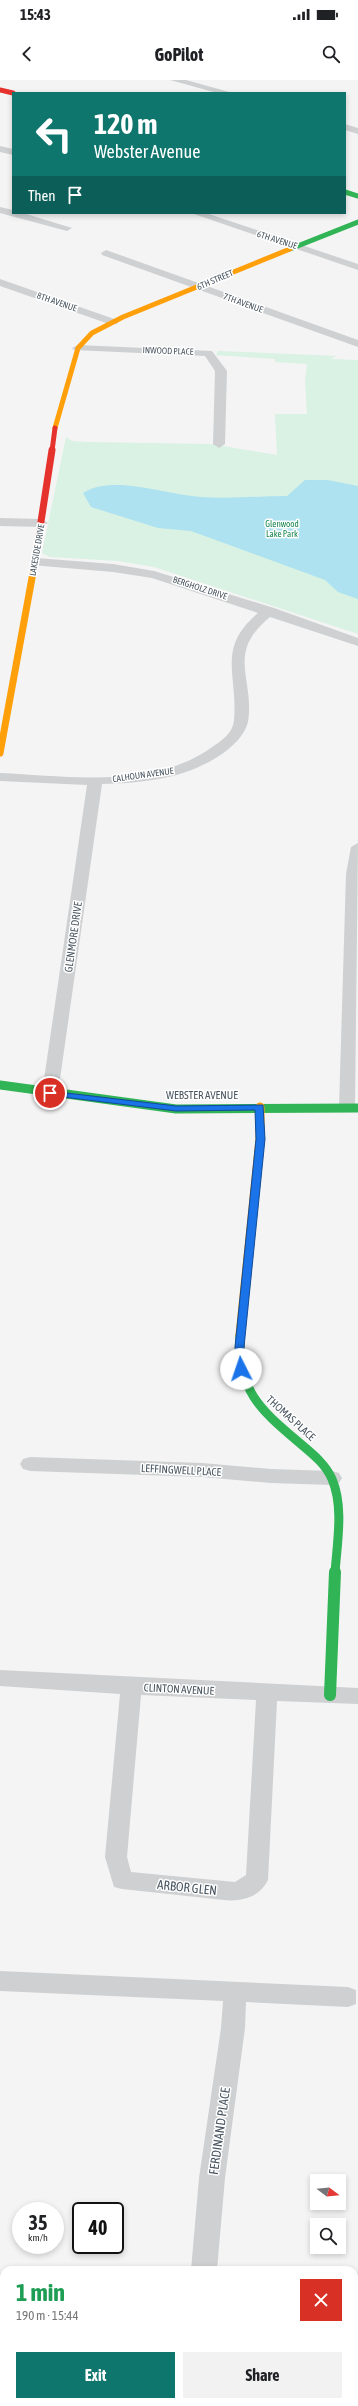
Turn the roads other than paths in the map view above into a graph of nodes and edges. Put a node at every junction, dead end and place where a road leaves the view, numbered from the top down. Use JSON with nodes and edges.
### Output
{"nodes":[{"id":1,"x":175,"y":80,"type":"edge"},
{"id":2,"x":0,"y":90,"type":"edge"},
{"id":3,"x":224,"y":92,"type":"edge"},
{"id":4,"x":12,"y":93,"type":"edge"},
{"id":5,"x":346,"y":127,"type":"edge"},
{"id":6,"x":358,"y":131,"type":"edge"},
{"id":7,"x":0,"y":149,"type":"edge"},
{"id":8,"x":12,"y":152,"type":"edge"},
{"id":9,"x":346,"y":192,"type":"edge"},
{"id":10,"x":358,"y":196,"type":"edge"},
{"id":11,"x":0,"y":210,"type":"edge"},
{"id":12,"x":12,"y":213,"type":"edge"},
{"id":13,"x":15,"y":214,"type":"edge"},
{"id":14,"x":199,"y":214,"type":"edge"},
{"id":15,"x":358,"y":222,"type":"edge"},
{"id":16,"x":67,"y":228,"type":"dead end"},
{"id":17,"x":297,"y":247,"type":"junction"},
{"id":18,"x":106,"y":253,"type":"dead end"},
{"id":19,"x":358,"y":267,"type":"edge"},
{"id":20,"x":0,"y":282,"type":"edge"},
{"id":21,"x":197,"y":288,"type":"junction"},
{"id":22,"x":113,"y":322,"type":"junction"},
{"id":23,"x":358,"y":344,"type":"edge"},
{"id":24,"x":78,"y":348,"type":"junction"},
{"id":25,"x":219,"y":444,"type":"dead end"},
{"id":26,"x":0,"y":522,"type":"edge"},
{"id":27,"x":42,"y":523,"type":"junction"},
{"id":28,"x":36,"y":562,"type":"junction"},
{"id":29,"x":269,"y":612,"type":"junction"},
{"id":30,"x":358,"y":642,"type":"edge"},
{"id":31,"x":0,"y":753,"type":"edge"},
{"id":32,"x":0,"y":777,"type":"edge"},
{"id":33,"x":96,"y":780,"type":"junction"},
{"id":34,"x":358,"y":847,"type":"edge"},
{"id":35,"x":0,"y":1085,"type":"edge"},
{"id":36,"x":50,"y":1093,"type":"junction"},
{"id":37,"x":260,"y":1107,"type":"junction"},
{"id":38,"x":353,"y":1108,"type":"edge"},
{"id":39,"x":30,"y":1464,"type":"dead end"},
{"id":40,"x":332,"y":1478,"type":"junction"},
{"id":41,"x":0,"y":1678,"type":"edge"},
{"id":42,"x":131,"y":1686,"type":"junction"},
{"id":43,"x":267,"y":1693,"type":"junction"},
{"id":44,"x":330,"y":1695,"type":"junction"},
{"id":45,"x":358,"y":1696,"type":"edge"},
{"id":46,"x":0,"y":1980,"type":"edge"},
{"id":47,"x":235,"y":1992,"type":"junction"},
{"id":48,"x":348,"y":1997,"type":"dead end"},
{"id":49,"x":204,"y":2266,"type":"edge"}],
"edges":[{"from":1,"to":3,"type":"street"},
{"from":2,"to":4,"type":"street"},
{"from":5,"to":6,"type":"street"},
{"from":7,"to":8,"type":"street"},
{"from":9,"to":10,"type":"street"},
{"from":11,"to":12,"type":"street"},
{"from":13,"to":16,"type":"street"},
{"from":14,"to":17,"type":"street","name":"6TH AVENUE"},
{"from":15,"to":17,"type":"street","name":"6TH STREET"},
{"from":17,"to":19,"type":"street","name":"6TH AVENUE"},
{"from":17,"to":21,"type":"street","name":"6TH STREET"},
{"from":18,"to":21,"type":"street","name":"7TH AVENUE"},
{"from":20,"to":22,"type":"street","name":"8TH AVENUE"},
{"from":21,"to":22,"type":"street","name":"6TH STREET"},
{"from":21,"to":23,"type":"street","name":"7TH AVENUE"},
{"from":22,"to":24,"type":"street","name":"6TH STREET"},
{"from":24,"to":25,"type":"street","name":"INWOOD PLACE"},
{"from":24,"to":27,"type":"street","name":"LAKESIDE DRIVE"},
{"from":26,"to":27,"type":"street"},
{"from":27,"to":28,"type":"street","name":"LAKESIDE DRIVE"},
{"from":28,"to":29,"type":"street","name":"BERGHOLZ DRIVE"},
{"from":28,"to":31,"type":"street","name":"LAKESIDE DRIVE"},
{"from":29,"to":30,"type":"street","name":"BERGHOLZ DRIVE"},
{"from":29,"to":33,"type":"street","name":"CALHOUN AVENUE"},
{"from":32,"to":33,"type":"street","name":"CALHOUN AVENUE"},
{"from":33,"to":36,"type":"street","name":"GLENMORE DRIVE"},
{"from":34,"to":38,"type":"street"},
{"from":35,"to":36,"type":"street","name":"WEBSTER AVENUE"},
{"from":36,"to":37,"type":"street","name":"WEBSTER AVENUE"},
{"from":37,"to":38,"type":"street","name":"WEBSTER AVENUE"},
{"from":37,"to":40,"type":"street","name":"THOMAS PLACE"},
{"from":39,"to":40,"type":"street","name":"LEFFINGWELL PLACE"},
{"from":40,"to":44,"type":"street","name":"THOMAS PLACE"},
{"from":41,"to":42,"type":"street","name":"CLINTON AVENUE"},
{"from":42,"to":43,"type":"street","name":"CLINTON AVENUE"},
{"from":42,"to":43,"type":"street","name":"ARBOR GLEN"},
{"from":43,"to":44,"type":"street","name":"CLINTON AVENUE"},
{"from":44,"to":45,"type":"street","name":"CLINTON AVENUE"},
{"from":46,"to":47,"type":"street"},
{"from":47,"to":48,"type":"street"},
{"from":47,"to":49,"type":"street","name":"FERDINAND PLACE"}]}
